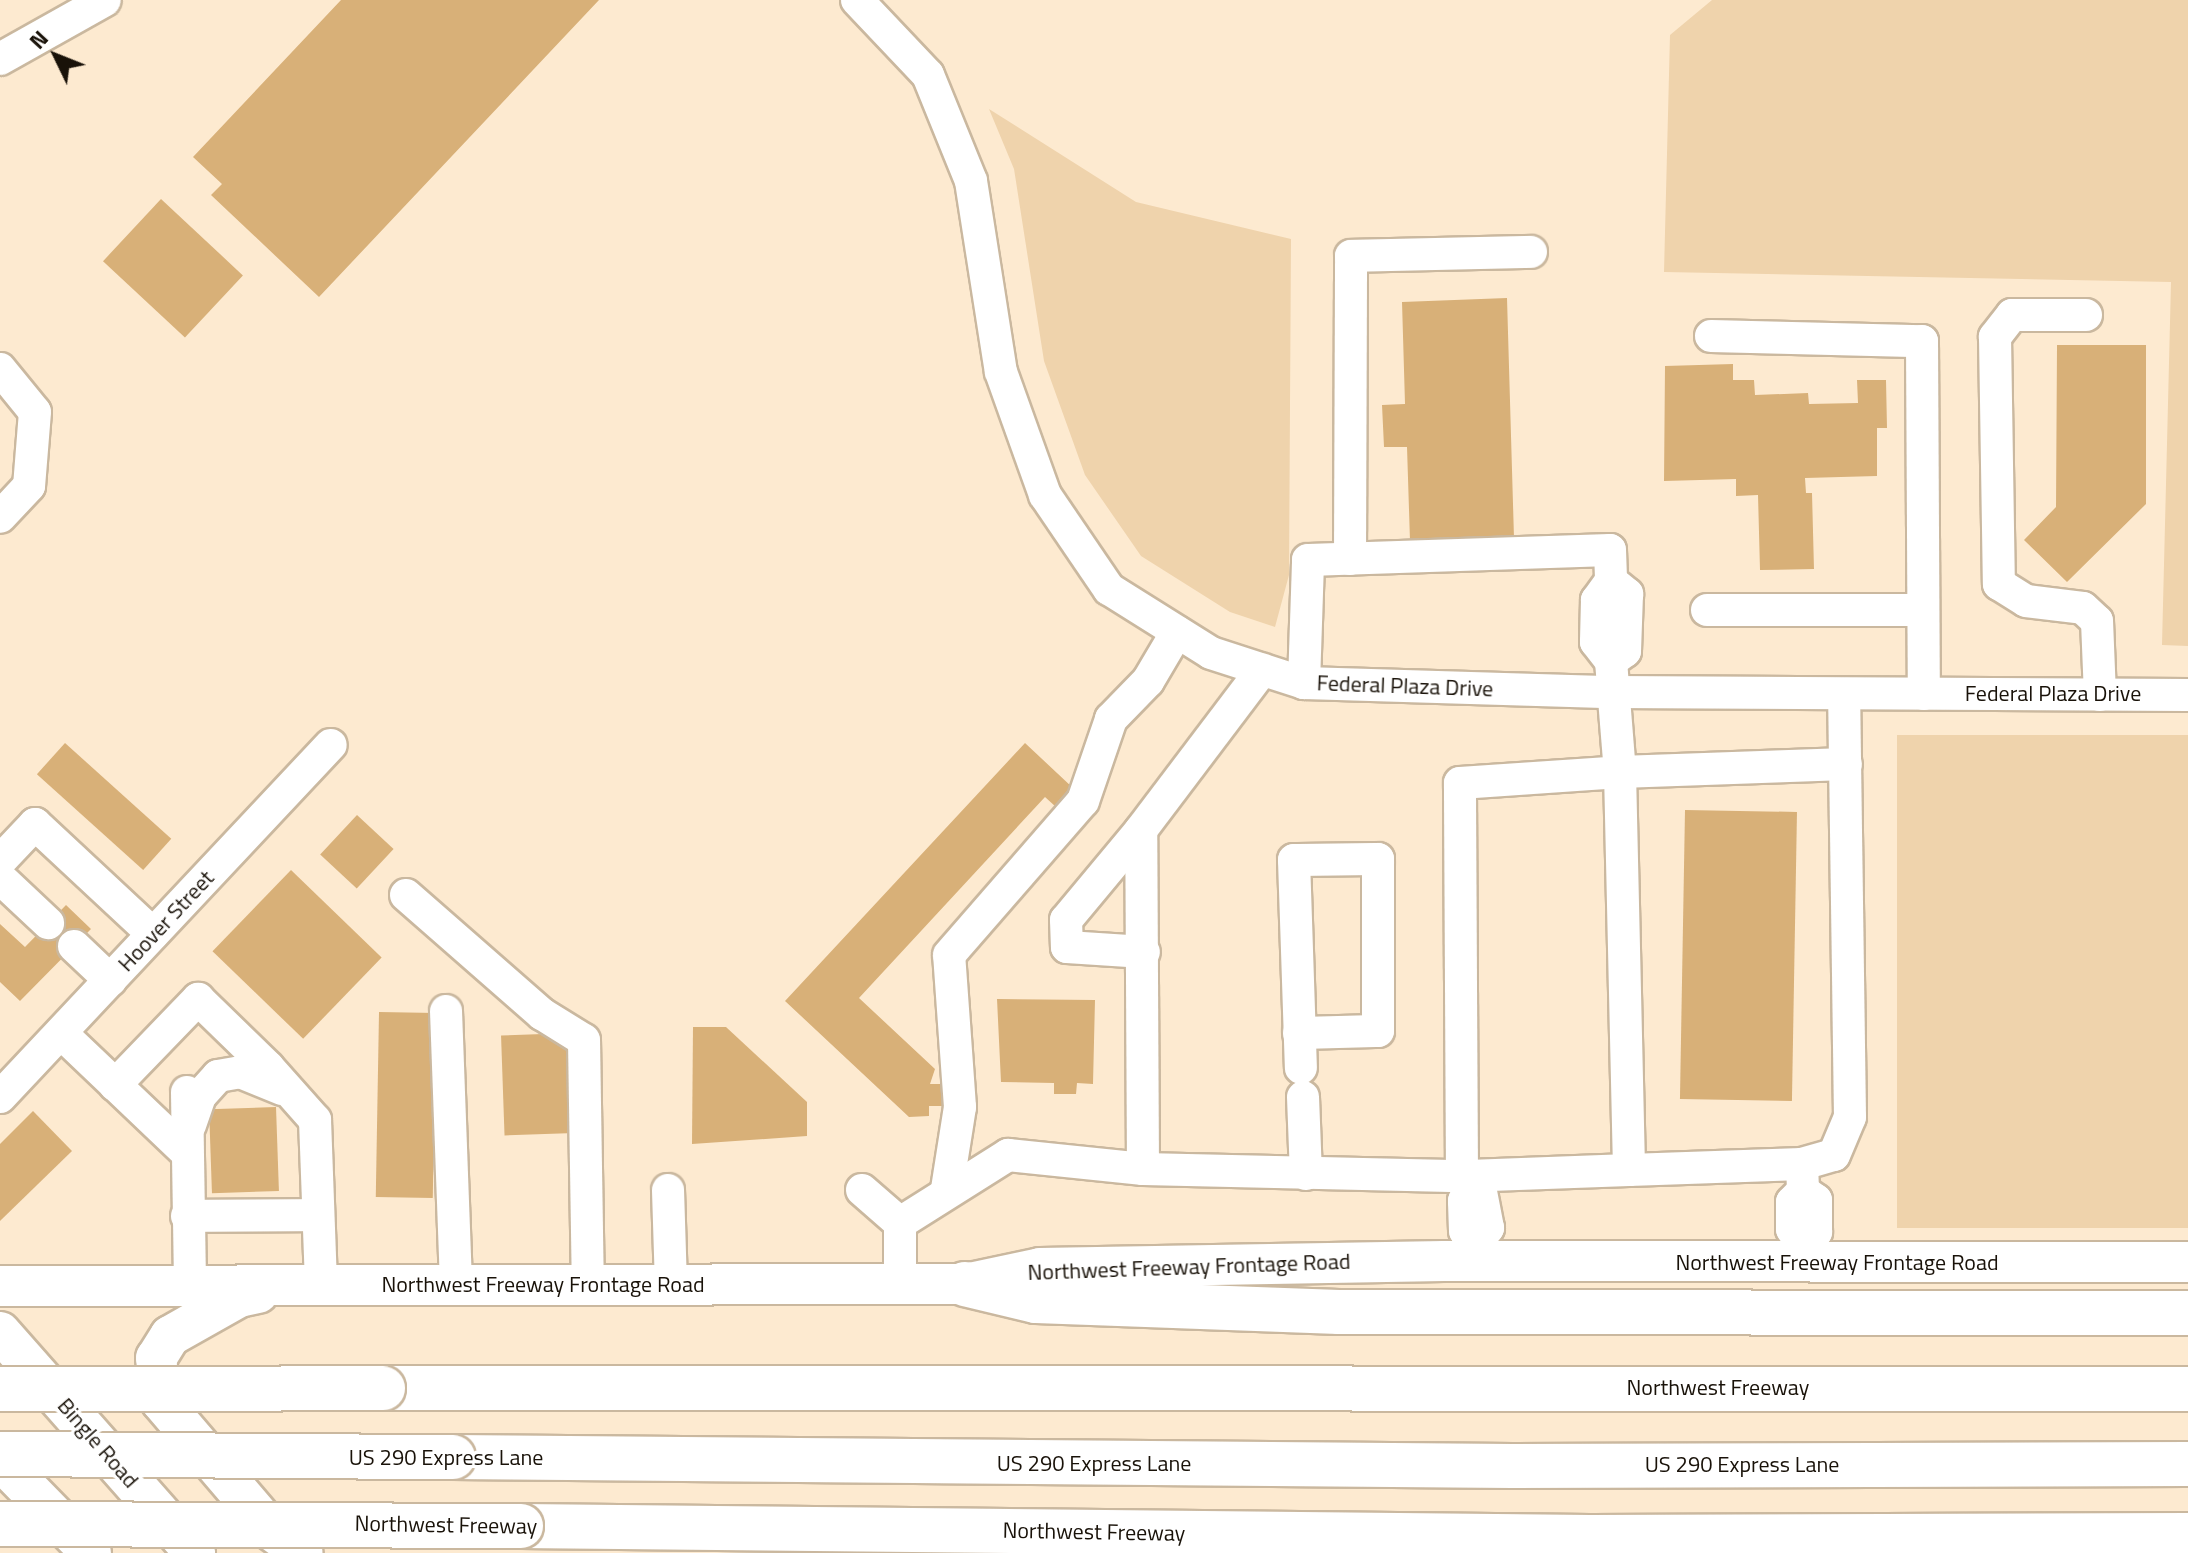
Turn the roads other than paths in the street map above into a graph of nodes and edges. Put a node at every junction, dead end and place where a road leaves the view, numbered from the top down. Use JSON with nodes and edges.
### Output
{"nodes":[{"id":1,"x":105,"y":0,"type":"edge"},
{"id":2,"x":857,"y":0,"type":"edge"},
{"id":3,"x":0,"y":59,"type":"edge"},
{"id":4,"x":1531,"y":252,"type":"dead end"},
{"id":5,"x":2086,"y":315,"type":"dead end"},
{"id":6,"x":1711,"y":336,"type":"dead end"},
{"id":7,"x":0,"y":369,"type":"edge"},
{"id":8,"x":0,"y":517,"type":"edge"},
{"id":9,"x":1350,"y":559,"type":"junction"},
{"id":10,"x":1707,"y":610,"type":"dead end"},
{"id":11,"x":1923,"y":610,"type":"junction"},
{"id":12,"x":1177,"y":632,"type":"junction"},
{"id":13,"x":1262,"y":670,"type":"junction"},
{"id":14,"x":1612,"y":677,"type":"junction"},
{"id":15,"x":1304,"y":683,"type":"junction"},
{"id":16,"x":1844,"y":694,"type":"junction"},
{"id":17,"x":1924,"y":694,"type":"junction"},
{"id":18,"x":2100,"y":695,"type":"junction"},
{"id":19,"x":2188,"y":695,"type":"edge"},
{"id":20,"x":331,"y":745,"type":"dead end"},
{"id":21,"x":1846,"y":764,"type":"junction"},
{"id":22,"x":1620,"y":772,"type":"junction"},
{"id":23,"x":1141,"y":830,"type":"junction"},
{"id":24,"x":0,"y":861,"type":"edge"},
{"id":25,"x":0,"y":878,"type":"edge"},
{"id":26,"x":406,"y":895,"type":"dead end"},
{"id":27,"x":48,"y":923,"type":"dead end"},
{"id":28,"x":153,"y":934,"type":"junction"},
{"id":29,"x":74,"y":946,"type":"dead end"},
{"id":30,"x":1144,"y":952,"type":"junction"},
{"id":31,"x":110,"y":980,"type":"junction"},
{"id":32,"x":446,"y":1011,"type":"dead end"},
{"id":33,"x":61,"y":1033,"type":"junction"},
{"id":34,"x":1299,"y":1033,"type":"junction"},
{"id":35,"x":237,"y":1037,"type":"junction"},
{"id":36,"x":211,"y":1064,"type":"junction"},
{"id":37,"x":268,"y":1067,"type":"junction"},
{"id":38,"x":115,"y":1085,"type":"junction"},
{"id":39,"x":187,"y":1092,"type":"junction"},
{"id":40,"x":0,"y":1097,"type":"edge"},
{"id":41,"x":299,"y":1098,"type":"junction"},
{"id":42,"x":157,"y":1124,"type":"junction"},
{"id":43,"x":185,"y":1145,"type":"junction"},
{"id":44,"x":1143,"y":1169,"type":"junction"},
{"id":45,"x":1629,"y":1170,"type":"junction"},
{"id":46,"x":1306,"y":1174,"type":"junction"},
{"id":47,"x":1802,"y":1178,"type":"junction"},
{"id":48,"x":1473,"y":1180,"type":"junction"},
{"id":49,"x":947,"y":1189,"type":"junction"},
{"id":50,"x":668,"y":1190,"type":"dead end"},
{"id":51,"x":862,"y":1190,"type":"dead end"},
{"id":52,"x":318,"y":1215,"type":"junction"},
{"id":53,"x":187,"y":1216,"type":"junction"},
{"id":54,"x":900,"y":1223,"type":"junction"},
{"id":55,"x":1477,"y":1252,"type":"junction"},
{"id":56,"x":1803,"y":1253,"type":"junction"},
{"id":57,"x":2188,"y":1262,"type":"edge"},
{"id":58,"x":588,"y":1283,"type":"junction"},
{"id":59,"x":456,"y":1284,"type":"junction"},
{"id":60,"x":900,"y":1284,"type":"junction"},
{"id":61,"x":965,"y":1284,"type":"junction"},
{"id":62,"x":190,"y":1285,"type":"junction"},
{"id":63,"x":309,"y":1285,"type":"junction"},
{"id":64,"x":671,"y":1285,"type":"junction"},
{"id":65,"x":0,"y":1286,"type":"edge"},
{"id":66,"x":2188,"y":1313,"type":"edge"},
{"id":67,"x":0,"y":1332,"type":"edge"},
{"id":68,"x":0,"y":1389,"type":"edge"},
{"id":69,"x":2188,"y":1389,"type":"edge"},
{"id":70,"x":0,"y":1454,"type":"edge"},
{"id":71,"x":0,"y":1460,"type":"edge"},
{"id":72,"x":2188,"y":1464,"type":"edge"},
{"id":73,"x":0,"y":1524,"type":"edge"},
{"id":74,"x":2188,"y":1535,"type":"edge"},
{"id":75,"x":91,"y":1553,"type":"edge"},
{"id":76,"x":195,"y":1553,"type":"edge"},
{"id":77,"x":303,"y":1553,"type":"edge"}],
"edges":[{"from":1,"to":3,"type":"street"},
{"from":2,"to":12,"type":"street","name":"Federal Plaza Drive"},
{"from":4,"to":9,"type":"street"},
{"from":5,"to":18,"type":"street"},
{"from":6,"to":11,"type":"street"},
{"from":7,"to":8,"type":"street"},
{"from":9,"to":14,"type":"street"},
{"from":9,"to":15,"type":"street"},
{"from":10,"to":11,"type":"street"},
{"from":11,"to":17,"type":"street"},
{"from":12,"to":13,"type":"street","name":"Federal Plaza Drive"},
{"from":12,"to":49,"type":"street"},
{"from":13,"to":15,"type":"street","name":"Federal Plaza Drive"},
{"from":13,"to":23,"type":"street"},
{"from":14,"to":15,"type":"street","name":"Federal Plaza Drive"},
{"from":14,"to":16,"type":"street","name":"Federal Plaza Drive"},
{"from":14,"to":22,"type":"street"},
{"from":16,"to":17,"type":"street","name":"Federal Plaza Drive"},
{"from":16,"to":21,"type":"street"},
{"from":17,"to":18,"type":"street","name":"Federal Plaza Drive"},
{"from":18,"to":19,"type":"street","name":"Federal Plaza Drive"},
{"from":20,"to":28,"type":"street","name":"Hoover Street"},
{"from":21,"to":22,"type":"street"},
{"from":21,"to":47,"type":"street"},
{"from":22,"to":45,"type":"street"},
{"from":22,"to":48,"type":"street"},
{"from":23,"to":30,"type":"street"},
{"from":23,"to":30,"type":"street"},
{"from":24,"to":28,"type":"street"},
{"from":25,"to":27,"type":"street"},
{"from":26,"to":58,"type":"street"},
{"from":28,"to":31,"type":"street","name":"Hoover Street"},
{"from":29,"to":31,"type":"street"},
{"from":30,"to":44,"type":"street"},
{"from":31,"to":33,"type":"street","name":"Hoover Street"},
{"from":32,"to":59,"type":"street"},
{"from":33,"to":38,"type":"street"},
{"from":33,"to":40,"type":"street","name":"Hoover Street"},
{"from":34,"to":34,"type":"street"},
{"from":34,"to":46,"type":"street"},
{"from":35,"to":36,"type":"street"},
{"from":35,"to":37,"type":"street"},
{"from":35,"to":38,"type":"street"},
{"from":36,"to":37,"type":"street"},
{"from":36,"to":39,"type":"street"},
{"from":37,"to":41,"type":"street"},
{"from":38,"to":42,"type":"street"},
{"from":39,"to":42,"type":"street"},
{"from":39,"to":43,"type":"street"},
{"from":41,"to":43,"type":"street"},
{"from":41,"to":52,"type":"street"},
{"from":42,"to":43,"type":"street"},
{"from":43,"to":53,"type":"street"},
{"from":44,"to":46,"type":"street"},
{"from":44,"to":49,"type":"street"},
{"from":45,"to":47,"type":"street"},
{"from":45,"to":48,"type":"street"},
{"from":46,"to":48,"type":"street"},
{"from":47,"to":56,"type":"street"},
{"from":48,"to":55,"type":"street"},
{"from":49,"to":54,"type":"street"},
{"from":50,"to":64,"type":"street"},
{"from":51,"to":54,"type":"street"},
{"from":52,"to":53,"type":"street"},
{"from":52,"to":63,"type":"street"},
{"from":53,"to":62,"type":"street"},
{"from":54,"to":60,"type":"street"},
{"from":55,"to":56,"type":"main road","name":"Northwest Freeway Frontage Road"},
{"from":55,"to":61,"type":"main road","name":"Northwest Freeway Frontage Road"},
{"from":56,"to":57,"type":"main road","name":"Northwest Freeway Frontage Road"},
{"from":58,"to":59,"type":"main road","name":"Northwest Freeway Frontage Road"},
{"from":58,"to":64,"type":"main road","name":"Northwest Freeway Frontage Road"},
{"from":59,"to":63,"type":"main road","name":"Northwest Freeway Frontage Road"},
{"from":60,"to":61,"type":"main road","name":"Northwest Freeway Frontage Road"},
{"from":60,"to":64,"type":"main road","name":"Northwest Freeway Frontage Road"},
{"from":61,"to":66,"type":"highway"},
{"from":62,"to":63,"type":"main road","name":"Northwest Freeway Frontage Road"},
{"from":62,"to":65,"type":"main road","name":"Northwest Freeway Frontage Road"},
{"from":63,"to":77,"type":"main road"},
{"from":67,"to":76,"type":"main road","name":"Bingle Road"},
{"from":68,"to":69,"type":"highway","name":"Northwest Freeway","bridge":true},
{"from":70,"to":72,"type":"highway","name":"US 290 Express Lane","bridge":true},
{"from":71,"to":75,"type":"main road"},
{"from":73,"to":74,"type":"highway","name":"Northwest Freeway","bridge":true}]}
